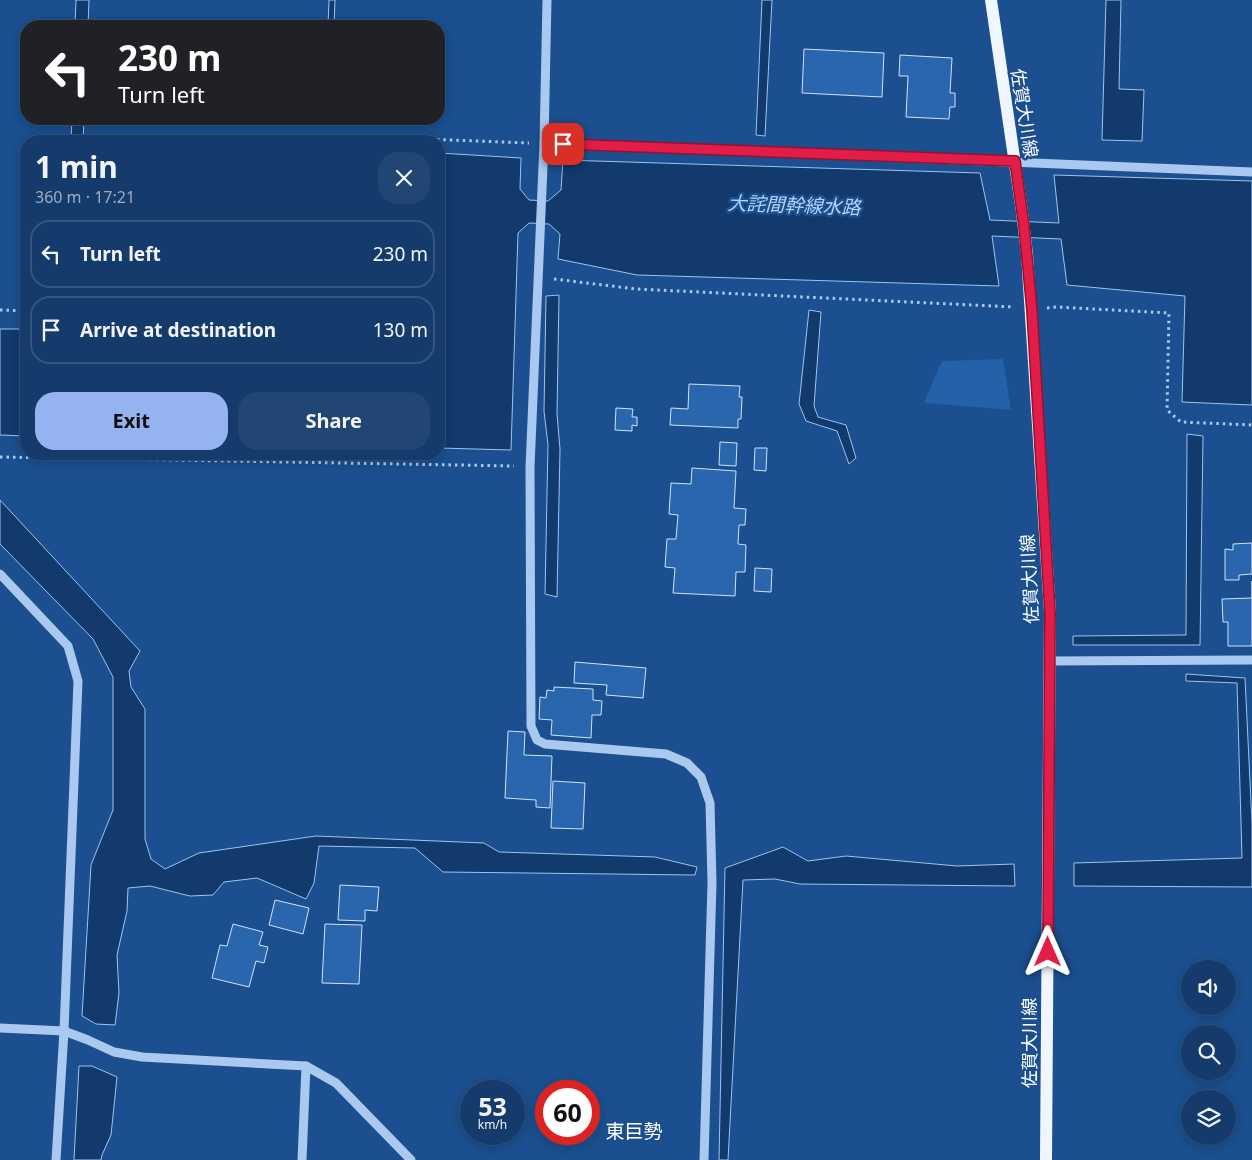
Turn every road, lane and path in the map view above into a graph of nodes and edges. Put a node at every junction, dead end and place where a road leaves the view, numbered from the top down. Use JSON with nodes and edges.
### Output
{"nodes":[{"id":1,"x":547,"y":0,"type":"edge"},
{"id":2,"x":991,"y":0,"type":"edge"},
{"id":3,"x":445,"y":140,"type":"edge"},
{"id":4,"x":544,"y":143,"type":"junction"},
{"id":5,"x":1015,"y":161,"type":"junction"},
{"id":6,"x":1252,"y":172,"type":"edge"},
{"id":7,"x":538,"y":277,"type":"junction"},
{"id":8,"x":0,"y":310,"type":"edge"},
{"id":9,"x":1032,"y":310,"type":"junction"},
{"id":10,"x":20,"y":311,"type":"edge"},
{"id":11,"x":1252,"y":425,"type":"edge"},
{"id":12,"x":0,"y":457,"type":"edge"},
{"id":13,"x":20,"y":457,"type":"edge"},
{"id":14,"x":177,"y":460,"type":"edge"},
{"id":15,"x":530,"y":466,"type":"junction"},
{"id":16,"x":0,"y":574,"type":"edge"},
{"id":17,"x":1252,"y":660,"type":"edge"},
{"id":18,"x":1049,"y":661,"type":"junction"},
{"id":19,"x":0,"y":1028,"type":"edge"},
{"id":20,"x":64,"y":1032,"type":"junction"},
{"id":21,"x":306,"y":1066,"type":"junction"},
{"id":22,"x":56,"y":1160,"type":"edge"},
{"id":23,"x":302,"y":1160,"type":"edge"},
{"id":24,"x":410,"y":1160,"type":"edge"},
{"id":25,"x":704,"y":1160,"type":"edge"},
{"id":26,"x":1046,"y":1160,"type":"edge"}],
"edges":[{"from":1,"to":4,"type":"street"},
{"from":2,"to":5,"type":"main road","name":"佐賀大川線"},
{"from":3,"to":4,"type":"path"},
{"from":4,"to":5,"type":"street"},
{"from":4,"to":7,"type":"street"},
{"from":5,"to":6,"type":"street"},
{"from":5,"to":9,"type":"main road","name":"佐賀大川線"},
{"from":7,"to":9,"type":"path"},
{"from":7,"to":15,"type":"street"},
{"from":8,"to":10,"type":"path"},
{"from":9,"to":11,"type":"path"},
{"from":9,"to":18,"type":"main road","name":"佐賀大川線"},
{"from":12,"to":13,"type":"path"},
{"from":14,"to":15,"type":"path"},
{"from":15,"to":25,"type":"street"},
{"from":16,"to":20,"type":"street"},
{"from":17,"to":18,"type":"street"},
{"from":18,"to":26,"type":"main road","name":"佐賀大川線"},
{"from":19,"to":20,"type":"street"},
{"from":20,"to":21,"type":"street"},
{"from":20,"to":22,"type":"street"},
{"from":21,"to":23,"type":"street"},
{"from":21,"to":24,"type":"street"}]}
